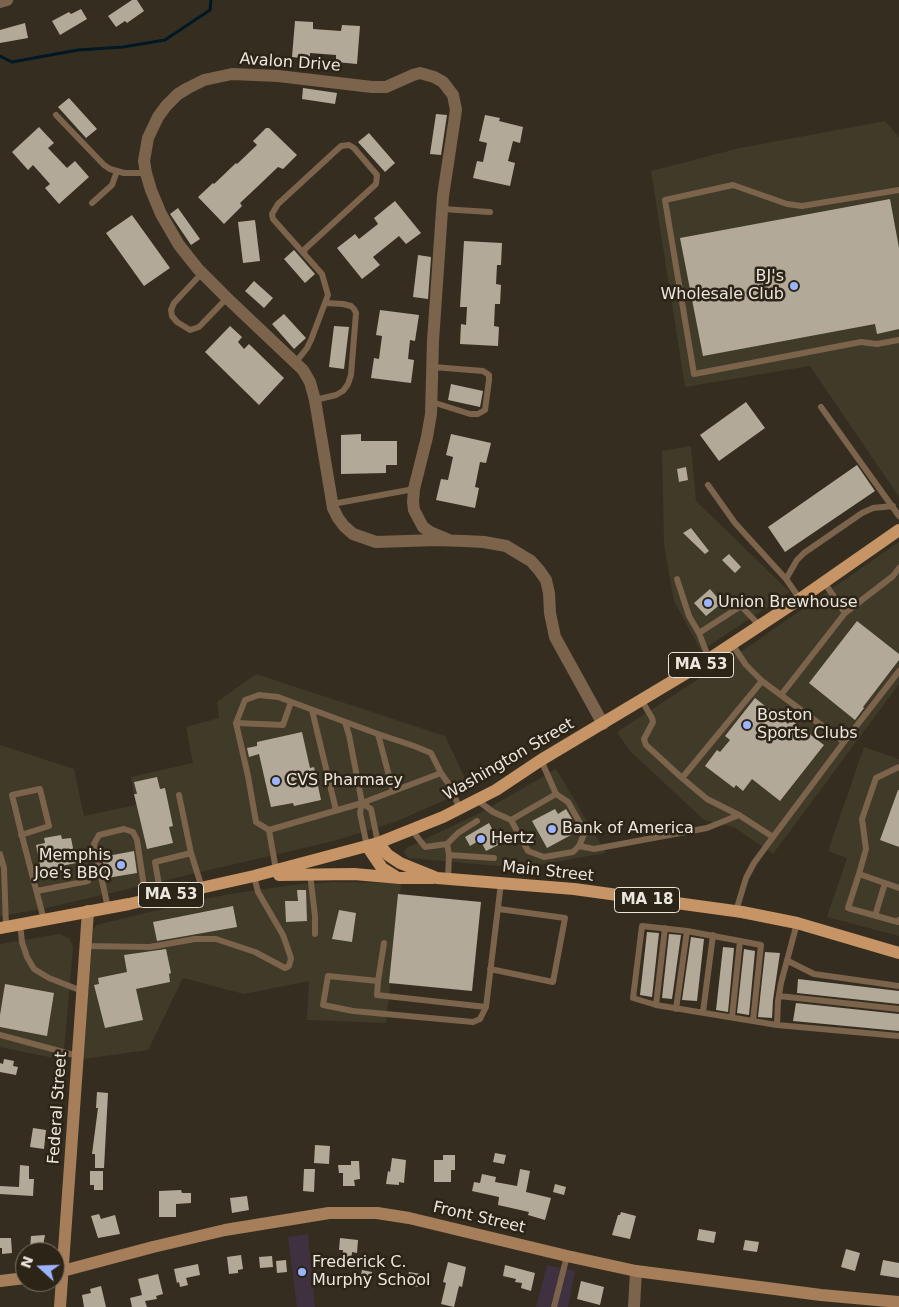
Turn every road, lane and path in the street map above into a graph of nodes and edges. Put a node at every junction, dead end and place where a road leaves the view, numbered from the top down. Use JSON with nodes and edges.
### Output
{"nodes":[{"id":1,"x":7,"y":0,"type":"edge"},
{"id":2,"x":0,"y":2,"type":"edge"},
{"id":3,"x":56,"y":115,"type":"dead end"},
{"id":4,"x":117,"y":172,"type":"junction"},
{"id":5,"x":146,"y":173,"type":"junction"},
{"id":6,"x":899,"y":190,"type":"edge"},
{"id":7,"x":92,"y":203,"type":"dead end"},
{"id":8,"x":442,"y":209,"type":"junction"},
{"id":9,"x":490,"y":212,"type":"dead end"},
{"id":10,"x":304,"y":253,"type":"junction"},
{"id":11,"x":202,"y":272,"type":"junction"},
{"id":12,"x":227,"y":298,"type":"junction"},
{"id":13,"x":326,"y":303,"type":"junction"},
{"id":14,"x":899,"y":340,"type":"edge"},
{"id":15,"x":296,"y":362,"type":"junction"},
{"id":16,"x":433,"y":367,"type":"junction"},
{"id":17,"x":315,"y":400,"type":"junction"},
{"id":18,"x":432,"y":402,"type":"junction"},
{"id":19,"x":821,"y":407,"type":"dead end"},
{"id":20,"x":708,"y":484,"type":"dead end"},
{"id":21,"x":414,"y":489,"type":"junction"},
{"id":22,"x":893,"y":506,"type":"junction"},
{"id":23,"x":333,"y":508,"type":"junction"},
{"id":24,"x":899,"y":516,"type":"edge"},
{"id":25,"x":899,"y":531,"type":"edge"},
{"id":26,"x":449,"y":540,"type":"junction"},
{"id":27,"x":899,"y":568,"type":"edge"},
{"id":28,"x":677,"y":579,"type":"dead end"},
{"id":29,"x":786,"y":579,"type":"junction"},
{"id":30,"x":824,"y":582,"type":"junction"},
{"id":31,"x":800,"y":599,"type":"junction"},
{"id":32,"x":845,"y":613,"type":"junction"},
{"id":33,"x":760,"y":626,"type":"junction"},
{"id":34,"x":699,"y":633,"type":"junction"},
{"id":35,"x":732,"y":644,"type":"junction"},
{"id":36,"x":709,"y":659,"type":"junction"},
{"id":37,"x":899,"y":671,"type":"edge"},
{"id":38,"x":762,"y":681,"type":"junction"},
{"id":39,"x":782,"y":695,"type":"junction"},
{"id":40,"x":642,"y":701,"type":"junction"},
{"id":41,"x":291,"y":702,"type":"junction"},
{"id":42,"x":312,"y":710,"type":"junction"},
{"id":43,"x":345,"y":722,"type":"junction"},
{"id":44,"x":236,"y":723,"type":"junction"},
{"id":45,"x":603,"y":724,"type":"junction"},
{"id":46,"x":378,"y":734,"type":"junction"},
{"id":47,"x":844,"y":742,"type":"junction"},
{"id":48,"x":541,"y":760,"type":"junction"},
{"id":49,"x":899,"y":767,"type":"edge"},
{"id":50,"x":441,"y":773,"type":"junction"},
{"id":51,"x":682,"y":778,"type":"junction"},
{"id":52,"x":393,"y":791,"type":"junction"},
{"id":53,"x":556,"y":794,"type":"junction"},
{"id":54,"x":179,"y":795,"type":"dead end"},
{"id":55,"x":477,"y":800,"type":"junction"},
{"id":56,"x":362,"y":803,"type":"junction"},
{"id":57,"x":460,"y":809,"type":"junction"},
{"id":58,"x":336,"y":810,"type":"junction"},
{"id":59,"x":739,"y":815,"type":"junction"},
{"id":60,"x":511,"y":820,"type":"junction"},
{"id":61,"x":477,"y":821,"type":"dead end"},
{"id":62,"x":412,"y":829,"type":"junction"},
{"id":63,"x":269,"y":830,"type":"junction"},
{"id":64,"x":22,"y":835,"type":"junction"},
{"id":65,"x":773,"y":838,"type":"junction"},
{"id":66,"x":372,"y":844,"type":"junction"},
{"id":67,"x":447,"y":844,"type":"junction"},
{"id":68,"x":579,"y":846,"type":"junction"},
{"id":69,"x":191,"y":853,"type":"junction"},
{"id":70,"x":0,"y":854,"type":"edge"},
{"id":71,"x":449,"y":855,"type":"junction"},
{"id":72,"x":494,"y":858,"type":"dead end"},
{"id":73,"x":276,"y":870,"type":"junction"},
{"id":74,"x":310,"y":874,"type":"junction"},
{"id":75,"x":858,"y":874,"type":"junction"},
{"id":76,"x":254,"y":876,"type":"junction"},
{"id":77,"x":400,"y":878,"type":"junction"},
{"id":78,"x":442,"y":878,"type":"junction"},
{"id":79,"x":88,"y":881,"type":"dead end"},
{"id":80,"x":501,"y":883,"type":"junction"},
{"id":81,"x":885,"y":883,"type":"junction"},
{"id":82,"x":202,"y":888,"type":"junction"},
{"id":83,"x":899,"y":888,"type":"edge"},
{"id":84,"x":37,"y":891,"type":"junction"},
{"id":85,"x":161,"y":897,"type":"junction"},
{"id":86,"x":146,"y":900,"type":"junction"},
{"id":87,"x":108,"y":908,"type":"junction"},
{"id":88,"x":499,"y":910,"type":"junction"},
{"id":89,"x":88,"y":911,"type":"junction"},
{"id":90,"x":736,"y":911,"type":"junction"},
{"id":91,"x":875,"y":916,"type":"junction"},
{"id":92,"x":44,"y":920,"type":"junction"},
{"id":93,"x":899,"y":920,"type":"edge"},
{"id":94,"x":20,"y":924,"type":"junction"},
{"id":95,"x":797,"y":924,"type":"junction"},
{"id":96,"x":3,"y":927,"type":"edge"},
{"id":97,"x":664,"y":928,"type":"junction"},
{"id":98,"x":687,"y":931,"type":"junction"},
{"id":99,"x":315,"y":934,"type":"dead end"},
{"id":100,"x":713,"y":935,"type":"junction"},
{"id":101,"x":740,"y":940,"type":"junction"},
{"id":102,"x":384,"y":943,"type":"dead end"},
{"id":103,"x":86,"y":946,"type":"junction"},
{"id":104,"x":899,"y":954,"type":"edge"},
{"id":105,"x":788,"y":961,"type":"junction"},
{"id":106,"x":490,"y":969,"type":"junction"},
{"id":107,"x":378,"y":981,"type":"junction"},
{"id":108,"x":899,"y":986,"type":"edge"},
{"id":109,"x":82,"y":991,"type":"junction"},
{"id":110,"x":779,"y":996,"type":"junction"},
{"id":111,"x":656,"y":1005,"type":"junction"},
{"id":112,"x":486,"y":1007,"type":"junction"},
{"id":113,"x":676,"y":1009,"type":"junction"},
{"id":114,"x":899,"y":1010,"type":"edge"},
{"id":115,"x":703,"y":1012,"type":"junction"},
{"id":116,"x":732,"y":1017,"type":"junction"},
{"id":117,"x":753,"y":1021,"type":"junction"},
{"id":118,"x":777,"y":1025,"type":"junction"},
{"id":119,"x":0,"y":1035,"type":"edge"},
{"id":120,"x":899,"y":1036,"type":"edge"},
{"id":121,"x":78,"y":1056,"type":"junction"},
{"id":122,"x":62,"y":1242,"type":"edge"},
{"id":123,"x":567,"y":1256,"type":"junction"},
{"id":124,"x":65,"y":1271,"type":"edge"},
{"id":125,"x":636,"y":1271,"type":"junction"},
{"id":126,"x":15,"y":1279,"type":"edge"},
{"id":127,"x":0,"y":1280,"type":"edge"},
{"id":128,"x":60,"y":1292,"type":"edge"},
{"id":129,"x":899,"y":1302,"type":"edge"},
{"id":130,"x":60,"y":1307,"type":"edge"},
{"id":131,"x":554,"y":1307,"type":"edge"},
{"id":132,"x":634,"y":1307,"type":"edge"}],
"edges":[{"from":1,"to":2,"type":"street"},
{"from":3,"to":4,"type":"lane"},
{"from":4,"to":5,"type":"lane"},
{"from":4,"to":7,"type":"lane"},
{"from":5,"to":8,"type":"street","name":"Avalon Drive"},
{"from":5,"to":11,"type":"street","name":"Avalon Drive"},
{"from":6,"to":14,"type":"lane"},
{"from":8,"to":9,"type":"lane"},
{"from":8,"to":16,"type":"street","name":"Avalon Drive"},
{"from":10,"to":10,"type":"lane"},
{"from":10,"to":13,"type":"lane"},
{"from":11,"to":12,"type":"street","name":"Avalon Drive"},
{"from":11,"to":12,"type":"lane"},
{"from":12,"to":15,"type":"street","name":"Avalon Drive"},
{"from":13,"to":15,"type":"lane"},
{"from":13,"to":17,"type":"lane"},
{"from":15,"to":17,"type":"street","name":"Avalon Drive"},
{"from":16,"to":18,"type":"street","name":"Avalon Drive"},
{"from":16,"to":18,"type":"lane"},
{"from":17,"to":23,"type":"street","name":"Avalon Drive"},
{"from":18,"to":21,"type":"street","name":"Avalon Drive"},
{"from":19,"to":22,"type":"lane"},
{"from":20,"to":29,"type":"lane"},
{"from":21,"to":23,"type":"lane"},
{"from":21,"to":26,"type":"street","name":"Avalon Drive"},
{"from":22,"to":24,"type":"lane"},
{"from":22,"to":29,"type":"lane"},
{"from":23,"to":26,"type":"street","name":"Avalon Drive"},
{"from":25,"to":30,"type":"main road","name":"Washington Street","number":"MA 53"},
{"from":26,"to":45,"type":"street","name":"Avalon Drive"},
{"from":27,"to":32,"type":"lane"},
{"from":28,"to":34,"type":"lane"},
{"from":29,"to":31,"type":"lane"},
{"from":30,"to":31,"type":"main road","name":"Washington Street","number":"MA 53"},
{"from":30,"to":32,"type":"lane"},
{"from":31,"to":33,"type":"main road","name":"Washington Street","number":"MA 53"},
{"from":32,"to":39,"type":"lane"},
{"from":33,"to":34,"type":"lane"},
{"from":33,"to":35,"type":"main road","name":"Washington Street","number":"MA 53"},
{"from":34,"to":36,"type":"lane"},
{"from":35,"to":36,"type":"main road","name":"Washington Street","number":"MA 53"},
{"from":35,"to":38,"type":"lane"},
{"from":36,"to":40,"type":"main road","name":"Washington Street","number":"MA 53"},
{"from":37,"to":47,"type":"lane"},
{"from":38,"to":39,"type":"lane"},
{"from":38,"to":51,"type":"lane"},
{"from":39,"to":47,"type":"lane"},
{"from":40,"to":45,"type":"main road","name":"Washington Street","number":"MA 53"},
{"from":40,"to":51,"type":"lane"},
{"from":41,"to":42,"type":"lane"},
{"from":41,"to":44,"type":"lane"},
{"from":41,"to":44,"type":"lane"},
{"from":42,"to":43,"type":"lane"},
{"from":42,"to":58,"type":"lane"},
{"from":43,"to":46,"type":"lane"},
{"from":43,"to":56,"type":"lane"},
{"from":44,"to":63,"type":"lane"},
{"from":45,"to":48,"type":"main road","name":"Washington Street","number":"MA 53"},
{"from":46,"to":50,"type":"lane"},
{"from":46,"to":52,"type":"lane"},
{"from":47,"to":65,"type":"lane"},
{"from":48,"to":53,"type":"lane"},
{"from":48,"to":55,"type":"main road","name":"Washington Street","number":"MA 53"},
{"from":49,"to":75,"type":"lane"},
{"from":50,"to":52,"type":"lane"},
{"from":50,"to":57,"type":"lane"},
{"from":51,"to":59,"type":"lane"},
{"from":52,"to":56,"type":"lane"},
{"from":53,"to":60,"type":"lane"},
{"from":53,"to":68,"type":"lane"},
{"from":54,"to":69,"type":"lane"},
{"from":55,"to":57,"type":"main road","name":"Washington Street","number":"MA 53"},
{"from":55,"to":60,"type":"lane"},
{"from":56,"to":58,"type":"lane"},
{"from":56,"to":66,"type":"lane"},
{"from":56,"to":66,"type":"lane"},
{"from":57,"to":62,"type":"main road","name":"Washington Street","number":"MA 53"},
{"from":58,"to":63,"type":"lane"},
{"from":59,"to":65,"type":"lane"},
{"from":59,"to":68,"type":"lane"},
{"from":60,"to":68,"type":"lane"},
{"from":61,"to":67,"type":"lane"},
{"from":62,"to":66,"type":"main road","name":"Washington Street","number":"MA 53"},
{"from":62,"to":67,"type":"lane"},
{"from":63,"to":73,"type":"lane"},
{"from":64,"to":64,"type":"lane"},
{"from":64,"to":84,"type":"lane"},
{"from":65,"to":90,"type":"lane"},
{"from":66,"to":73,"type":"main road","name":"Washington Street","number":"MA 53"},
{"from":66,"to":77,"type":"main road"},
{"from":66,"to":78,"type":"main road","name":"Main Street","number":"MA 18"},
{"from":67,"to":71,"type":"lane"},
{"from":69,"to":82,"type":"lane"},
{"from":69,"to":85,"type":"lane"},
{"from":70,"to":96,"type":"lane"},
{"from":71,"to":72,"type":"lane"},
{"from":71,"to":78,"type":"lane"},
{"from":73,"to":76,"type":"main road","name":"Washington Street","number":"MA 53"},
{"from":74,"to":76,"type":"main road"},
{"from":74,"to":77,"type":"main road"},
{"from":74,"to":99,"type":"lane"},
{"from":75,"to":81,"type":"lane"},
{"from":75,"to":91,"type":"lane"},
{"from":76,"to":82,"type":"main road","name":"Washington Street","number":"MA 53"},
{"from":76,"to":103,"type":"lane"},
{"from":77,"to":78,"type":"main road","number":"MA 18"},
{"from":78,"to":80,"type":"main road","name":"Main Street","number":"MA 18"},
{"from":79,"to":84,"type":"lane"},
{"from":80,"to":88,"type":"lane"},
{"from":80,"to":90,"type":"main road","name":"Main Street","number":"MA 18"},
{"from":81,"to":83,"type":"lane"},
{"from":81,"to":91,"type":"lane"},
{"from":82,"to":85,"type":"main road","name":"Washington Street","number":"MA 53"},
{"from":84,"to":92,"type":"lane"},
{"from":85,"to":86,"type":"main road","name":"Washington Street","number":"MA 53"},
{"from":86,"to":87,"type":"main road","name":"Washington Street","number":"MA 53"},
{"from":86,"to":87,"type":"lane"},
{"from":87,"to":89,"type":"main road","name":"Washington Street","number":"MA 53"},
{"from":88,"to":106,"type":"lane"},
{"from":88,"to":106,"type":"lane"},
{"from":89,"to":92,"type":"main road","name":"Washington Street","number":"MA 53"},
{"from":89,"to":103,"type":"street","name":"Federal Street"},
{"from":90,"to":95,"type":"main road","name":"Main Street","number":"MA 18"},
{"from":91,"to":93,"type":"lane"},
{"from":92,"to":94,"type":"main road","name":"Washington Street","number":"MA 53"},
{"from":94,"to":96,"type":"main road","name":"Washington Street","number":"MA 53"},
{"from":94,"to":109,"type":"lane"},
{"from":95,"to":104,"type":"main road","name":"Main Street","number":"MA 18"},
{"from":95,"to":105,"type":"lane"},
{"from":97,"to":98,"type":"lane"},
{"from":97,"to":111,"type":"lane"},
{"from":97,"to":111,"type":"lane"},
{"from":98,"to":100,"type":"lane"},
{"from":98,"to":113,"type":"lane"},
{"from":100,"to":101,"type":"lane"},
{"from":100,"to":115,"type":"lane"},
{"from":101,"to":116,"type":"lane"},
{"from":101,"to":117,"type":"lane"},
{"from":102,"to":107,"type":"lane"},
{"from":103,"to":109,"type":"street","name":"Federal Street"},
{"from":105,"to":108,"type":"lane"},
{"from":105,"to":110,"type":"lane"},
{"from":106,"to":112,"type":"lane"},
{"from":107,"to":112,"type":"lane"},
{"from":107,"to":112,"type":"lane"},
{"from":109,"to":121,"type":"street","name":"Federal Street"},
{"from":110,"to":114,"type":"lane"},
{"from":110,"to":118,"type":"lane"},
{"from":111,"to":113,"type":"lane"},
{"from":113,"to":115,"type":"lane"},
{"from":115,"to":116,"type":"lane"},
{"from":116,"to":117,"type":"lane"},
{"from":117,"to":118,"type":"lane"},
{"from":118,"to":120,"type":"lane"},
{"from":119,"to":121,"type":"lane"},
{"from":121,"to":122,"type":"street","name":"Federal Street"},
{"from":123,"to":124,"type":"street","name":"Front Street"},
{"from":123,"to":125,"type":"street","name":"Front Street"},
{"from":123,"to":131,"type":"lane"},
{"from":125,"to":129,"type":"street","name":"Front Street"},
{"from":125,"to":132,"type":"street"},
{"from":126,"to":127,"type":"street"},
{"from":128,"to":130,"type":"street","name":"Federal Street"}]}
